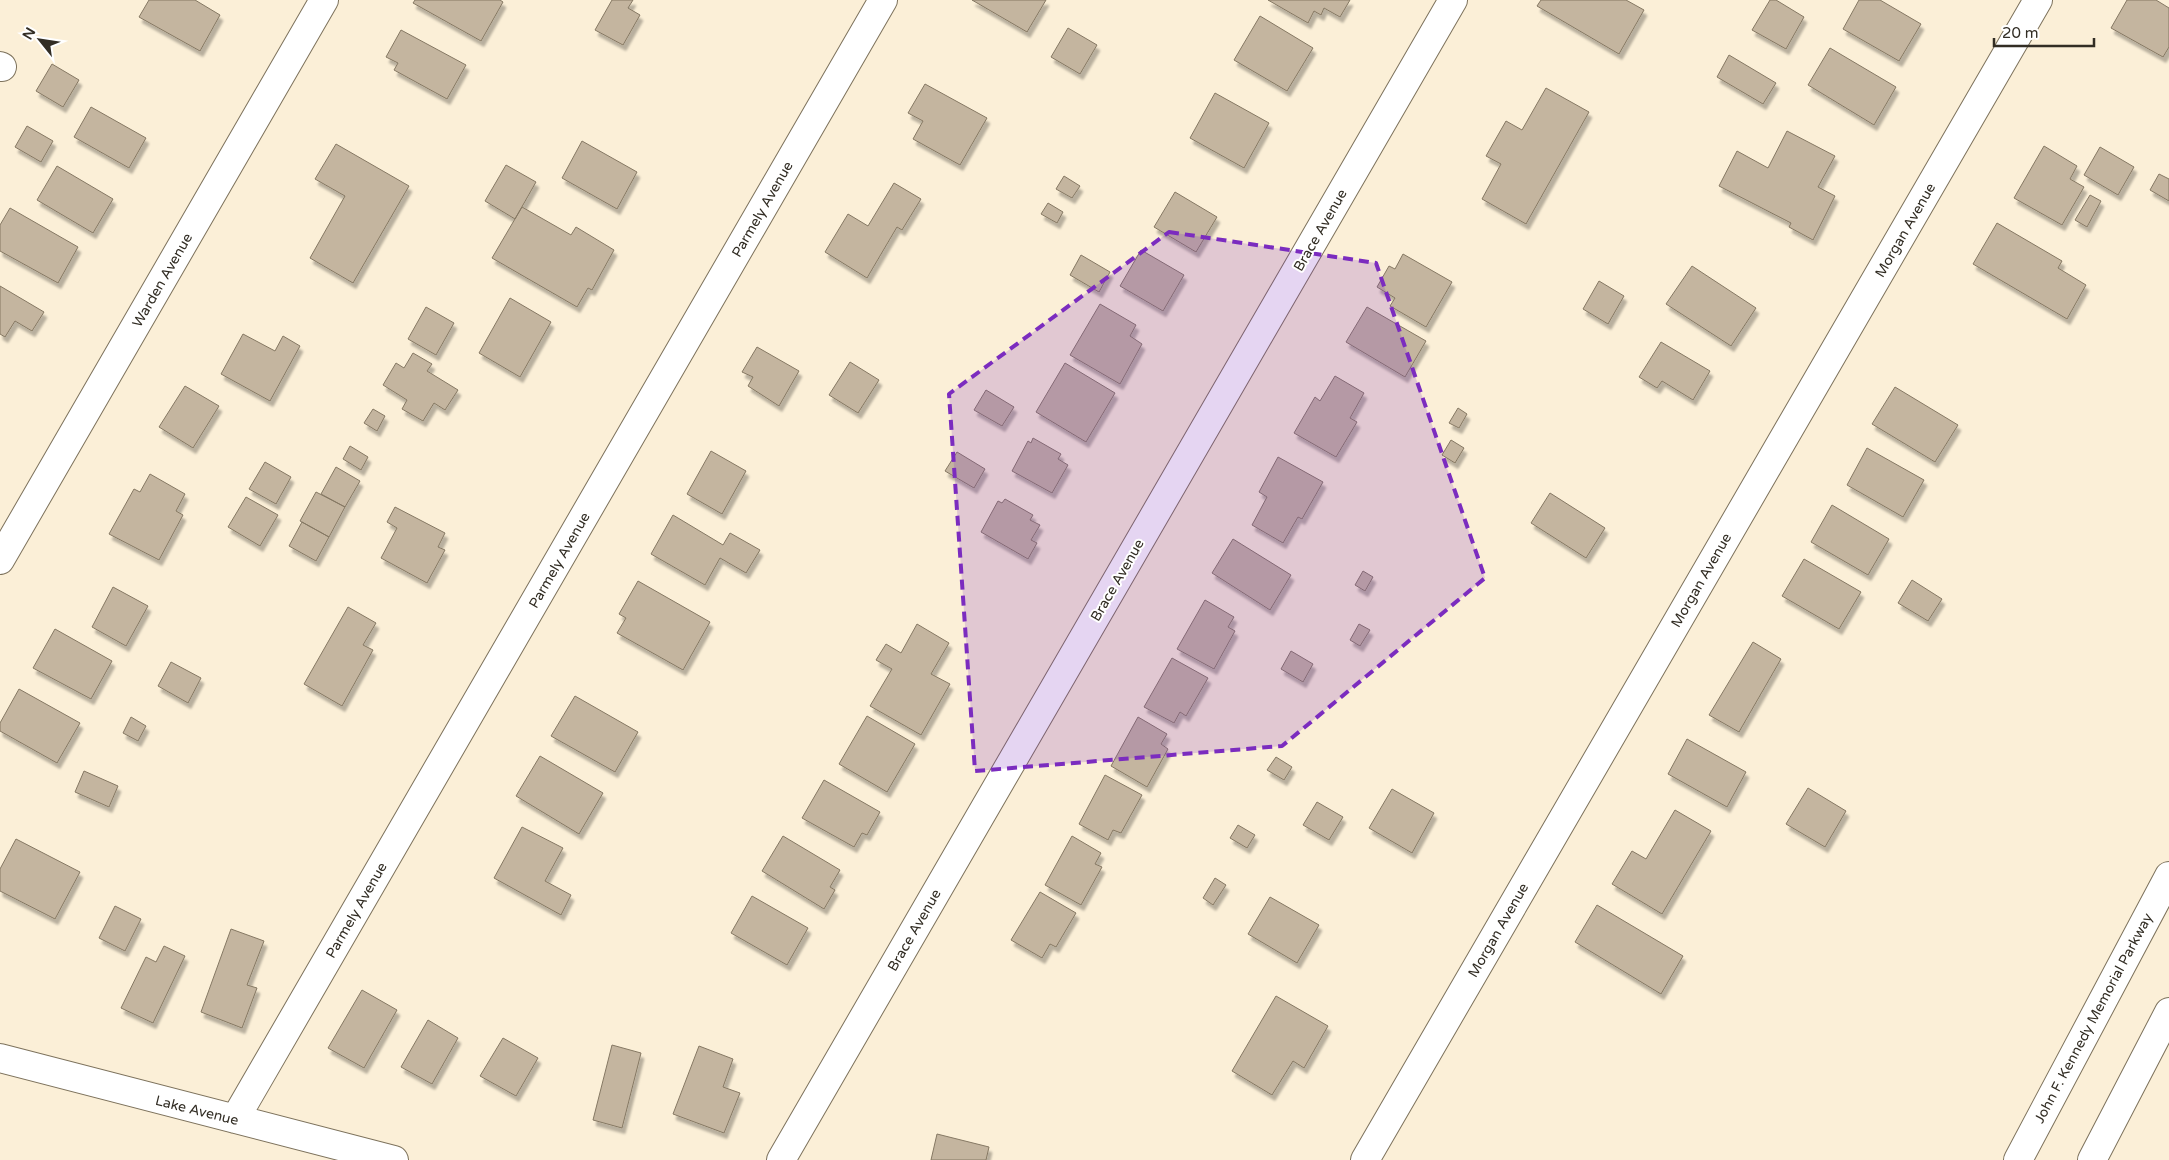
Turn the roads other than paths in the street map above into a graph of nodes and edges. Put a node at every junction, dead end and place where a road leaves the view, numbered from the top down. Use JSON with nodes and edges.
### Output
{"nodes":[{"id":1,"x":324,"y":0,"type":"edge"},
{"id":2,"x":883,"y":0,"type":"edge"},
{"id":3,"x":1453,"y":0,"type":"edge"},
{"id":4,"x":2038,"y":0,"type":"edge"},
{"id":5,"x":0,"y":560,"type":"edge"},
{"id":6,"x":2169,"y":876,"type":"edge"},
{"id":7,"x":2169,"y":1012,"type":"edge"},
{"id":8,"x":0,"y":1058,"type":"edge"},
{"id":9,"x":235,"y":1119,"type":"junction"},
{"id":10,"x":394,"y":1160,"type":"edge"},
{"id":11,"x":781,"y":1160,"type":"edge"},
{"id":12,"x":1365,"y":1160,"type":"edge"},
{"id":13,"x":2018,"y":1160,"type":"edge"},
{"id":14,"x":2092,"y":1160,"type":"edge"}],
"edges":[{"from":1,"to":5,"type":"street","name":"Warden Avenue"},
{"from":2,"to":9,"type":"street","name":"Parmely Avenue"},
{"from":3,"to":11,"type":"street","name":"Brace Avenue"},
{"from":4,"to":12,"type":"street","name":"Morgan Avenue"},
{"from":6,"to":13,"type":"street","name":"John F. Kennedy Memorial Parkway"},
{"from":7,"to":14,"type":"street"},
{"from":8,"to":9,"type":"street","name":"Lake Avenue"},
{"from":9,"to":10,"type":"street","name":"Lake Avenue"}]}
